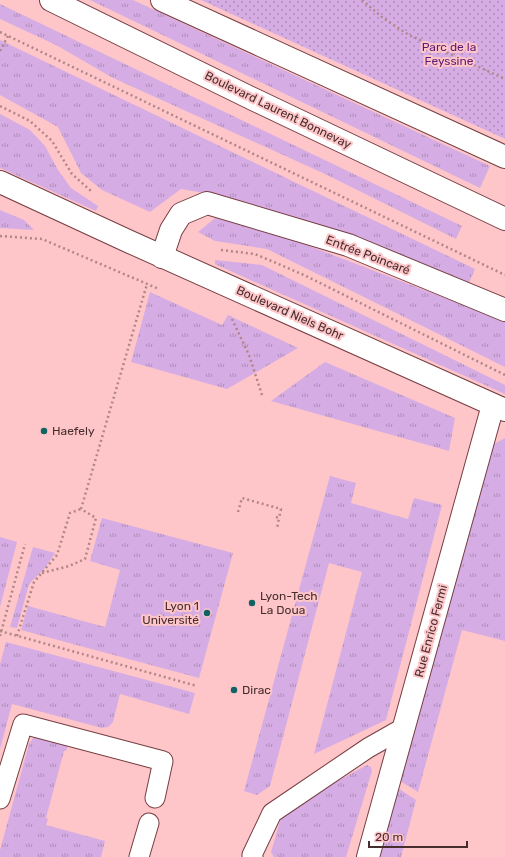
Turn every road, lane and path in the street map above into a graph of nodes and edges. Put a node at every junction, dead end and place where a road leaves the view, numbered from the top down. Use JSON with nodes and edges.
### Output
{"nodes":[{"id":1,"x":51,"y":0,"type":"edge"},
{"id":2,"x":162,"y":0,"type":"edge"},
{"id":3,"x":362,"y":0,"type":"edge"},
{"id":4,"x":0,"y":32,"type":"edge"},
{"id":5,"x":8,"y":36,"type":"junction"},
{"id":6,"x":0,"y":51,"type":"edge"},
{"id":7,"x":505,"y":79,"type":"edge"},
{"id":8,"x":0,"y":106,"type":"edge"},
{"id":9,"x":505,"y":157,"type":"edge"},
{"id":10,"x":0,"y":182,"type":"edge"},
{"id":11,"x":93,"y":193,"type":"dead end"},
{"id":12,"x":505,"y":219,"type":"edge"},
{"id":13,"x":0,"y":236,"type":"edge"},
{"id":14,"x":218,"y":249,"type":"dead end"},
{"id":15,"x":162,"y":257,"type":"junction"},
{"id":16,"x":505,"y":275,"type":"edge"},
{"id":17,"x":505,"y":310,"type":"edge"},
{"id":18,"x":231,"y":316,"type":"dead end"},
{"id":19,"x":505,"y":375,"type":"edge"},
{"id":20,"x":262,"y":395,"type":"dead end"},
{"id":21,"x":499,"y":408,"type":"edge"},
{"id":22,"x":81,"y":509,"type":"junction"},
{"id":23,"x":238,"y":512,"type":"dead end"},
{"id":24,"x":277,"y":529,"type":"dead end"},
{"id":25,"x":25,"y":544,"type":"dead end"},
{"id":26,"x":42,"y":573,"type":"junction"},
{"id":27,"x":1,"y":632,"type":"edge"},
{"id":28,"x":0,"y":636,"type":"edge"},
{"id":29,"x":17,"y":636,"type":"junction"},
{"id":30,"x":197,"y":686,"type":"dead end"},
{"id":31,"x":404,"y":727,"type":"junction"},
{"id":32,"x":155,"y":798,"type":"dead end"},
{"id":33,"x":0,"y":799,"type":"edge"},
{"id":34,"x":149,"y":823,"type":"dead end"},
{"id":35,"x":139,"y":857,"type":"edge"},
{"id":36,"x":253,"y":857,"type":"edge"},
{"id":37,"x":368,"y":857,"type":"edge"}],
"edges":[{"from":1,"to":12,"type":"street","name":"Boulevard Laurent Bonnevay"},
{"from":2,"to":9,"type":"street"},
{"from":3,"to":7,"type":"path"},
{"from":4,"to":5,"type":"path"},
{"from":5,"to":6,"type":"path"},
{"from":5,"to":16,"type":"path"},
{"from":8,"to":11,"type":"path"},
{"from":10,"to":15,"type":"street","name":"Boulevard Niels Bohr"},
{"from":13,"to":22,"type":"path"},
{"from":14,"to":19,"type":"path"},
{"from":15,"to":17,"type":"street","name":"Entrée Poincaré"},
{"from":15,"to":21,"type":"street","name":"Boulevard Niels Bohr"},
{"from":18,"to":20,"type":"path"},
{"from":21,"to":31,"type":"street","name":"Rue Enrico Fermi"},
{"from":22,"to":26,"type":"path"},
{"from":22,"to":26,"type":"path"},
{"from":23,"to":24,"type":"path"},
{"from":25,"to":27,"type":"path"},
{"from":26,"to":29,"type":"path"},
{"from":27,"to":28,"type":"path"},
{"from":27,"to":29,"type":"path"},
{"from":29,"to":30,"type":"path"},
{"from":31,"to":36,"type":"lane"},
{"from":31,"to":37,"type":"street","name":"Rue Enrico Fermi"},
{"from":32,"to":33,"type":"lane"},
{"from":34,"to":35,"type":"lane"}]}
